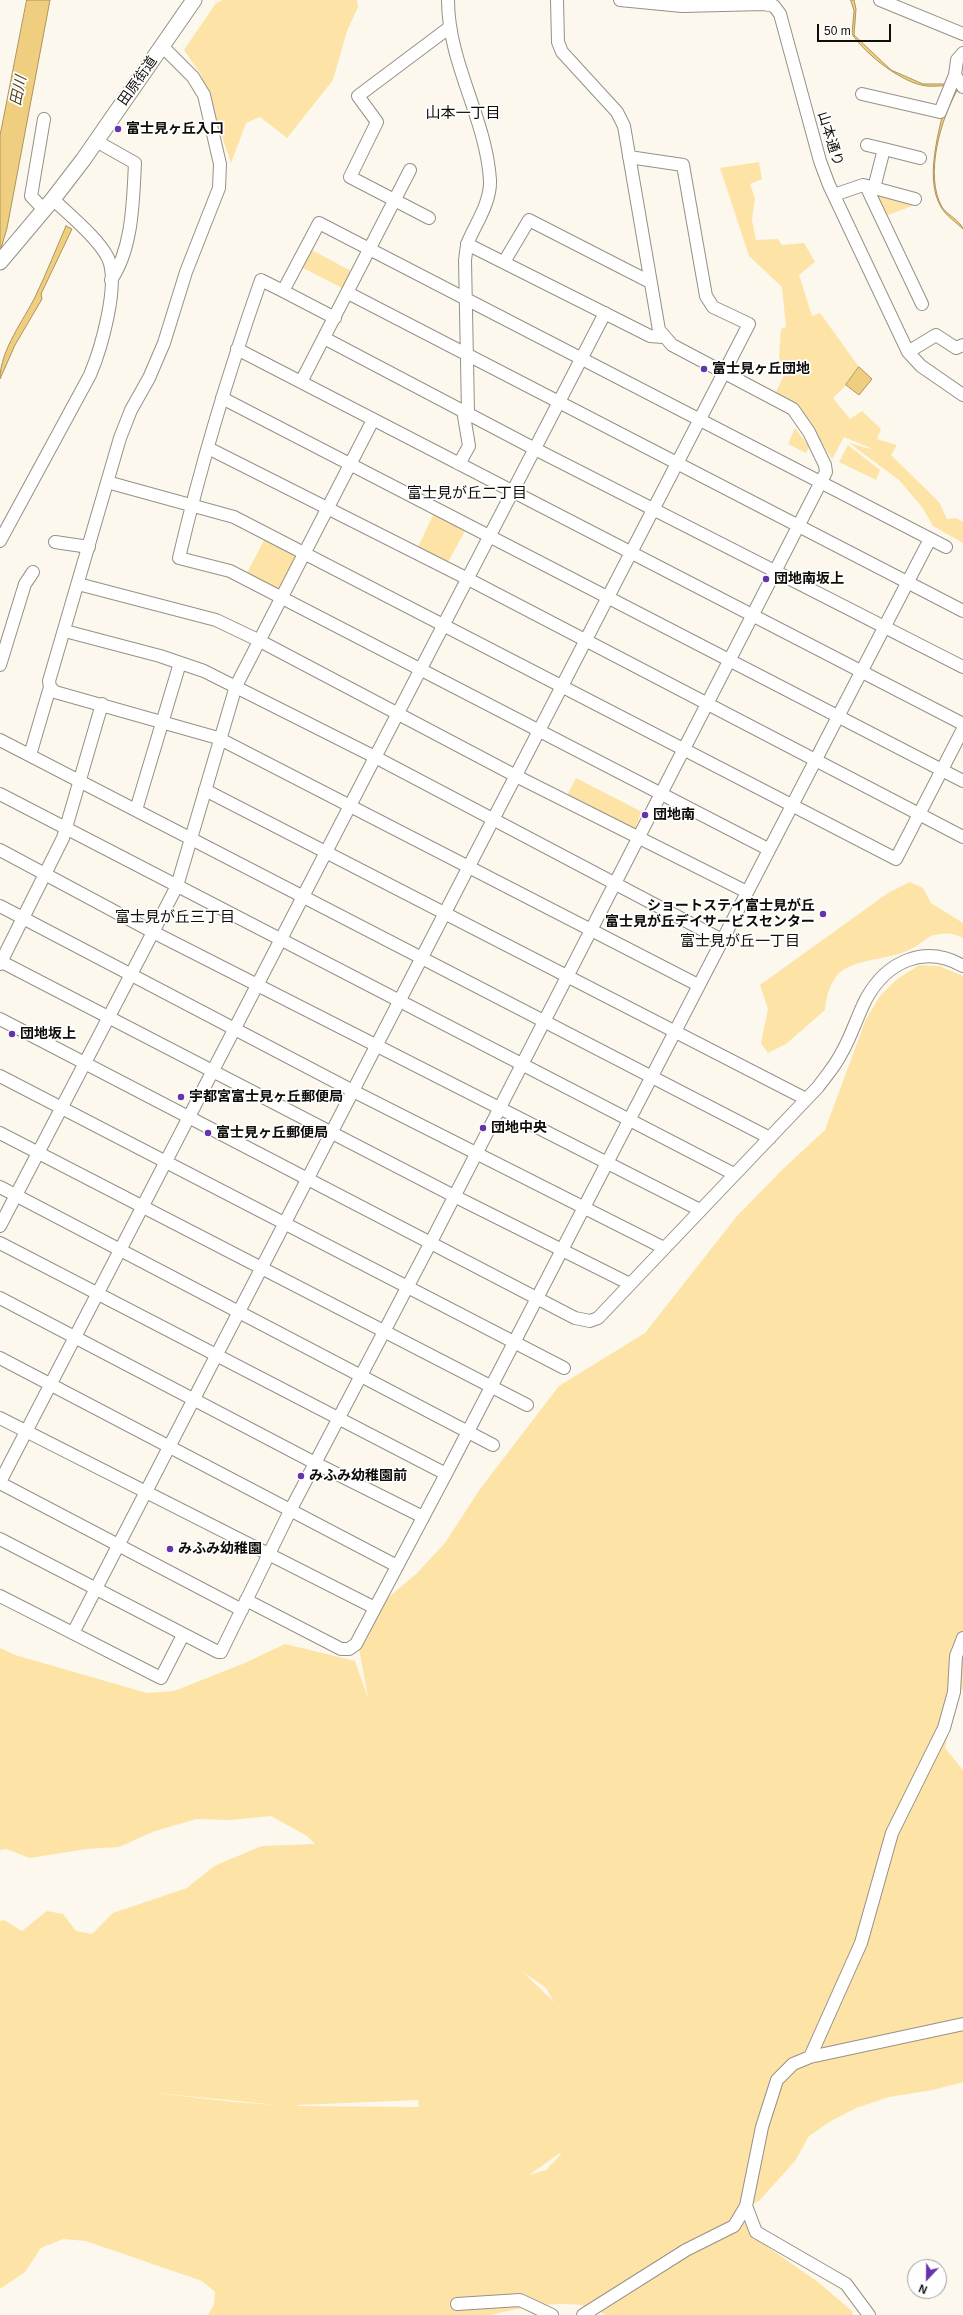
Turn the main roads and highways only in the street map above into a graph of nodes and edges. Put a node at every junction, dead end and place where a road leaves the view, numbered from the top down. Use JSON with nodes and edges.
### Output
{"nodes":[{"id":1,"x":194,"y":0,"type":"edge"},
{"id":2,"x":0,"y":262,"type":"edge"}],
"edges":[{"from":1,"to":2,"type":"main road","name":"田原街道"}]}
